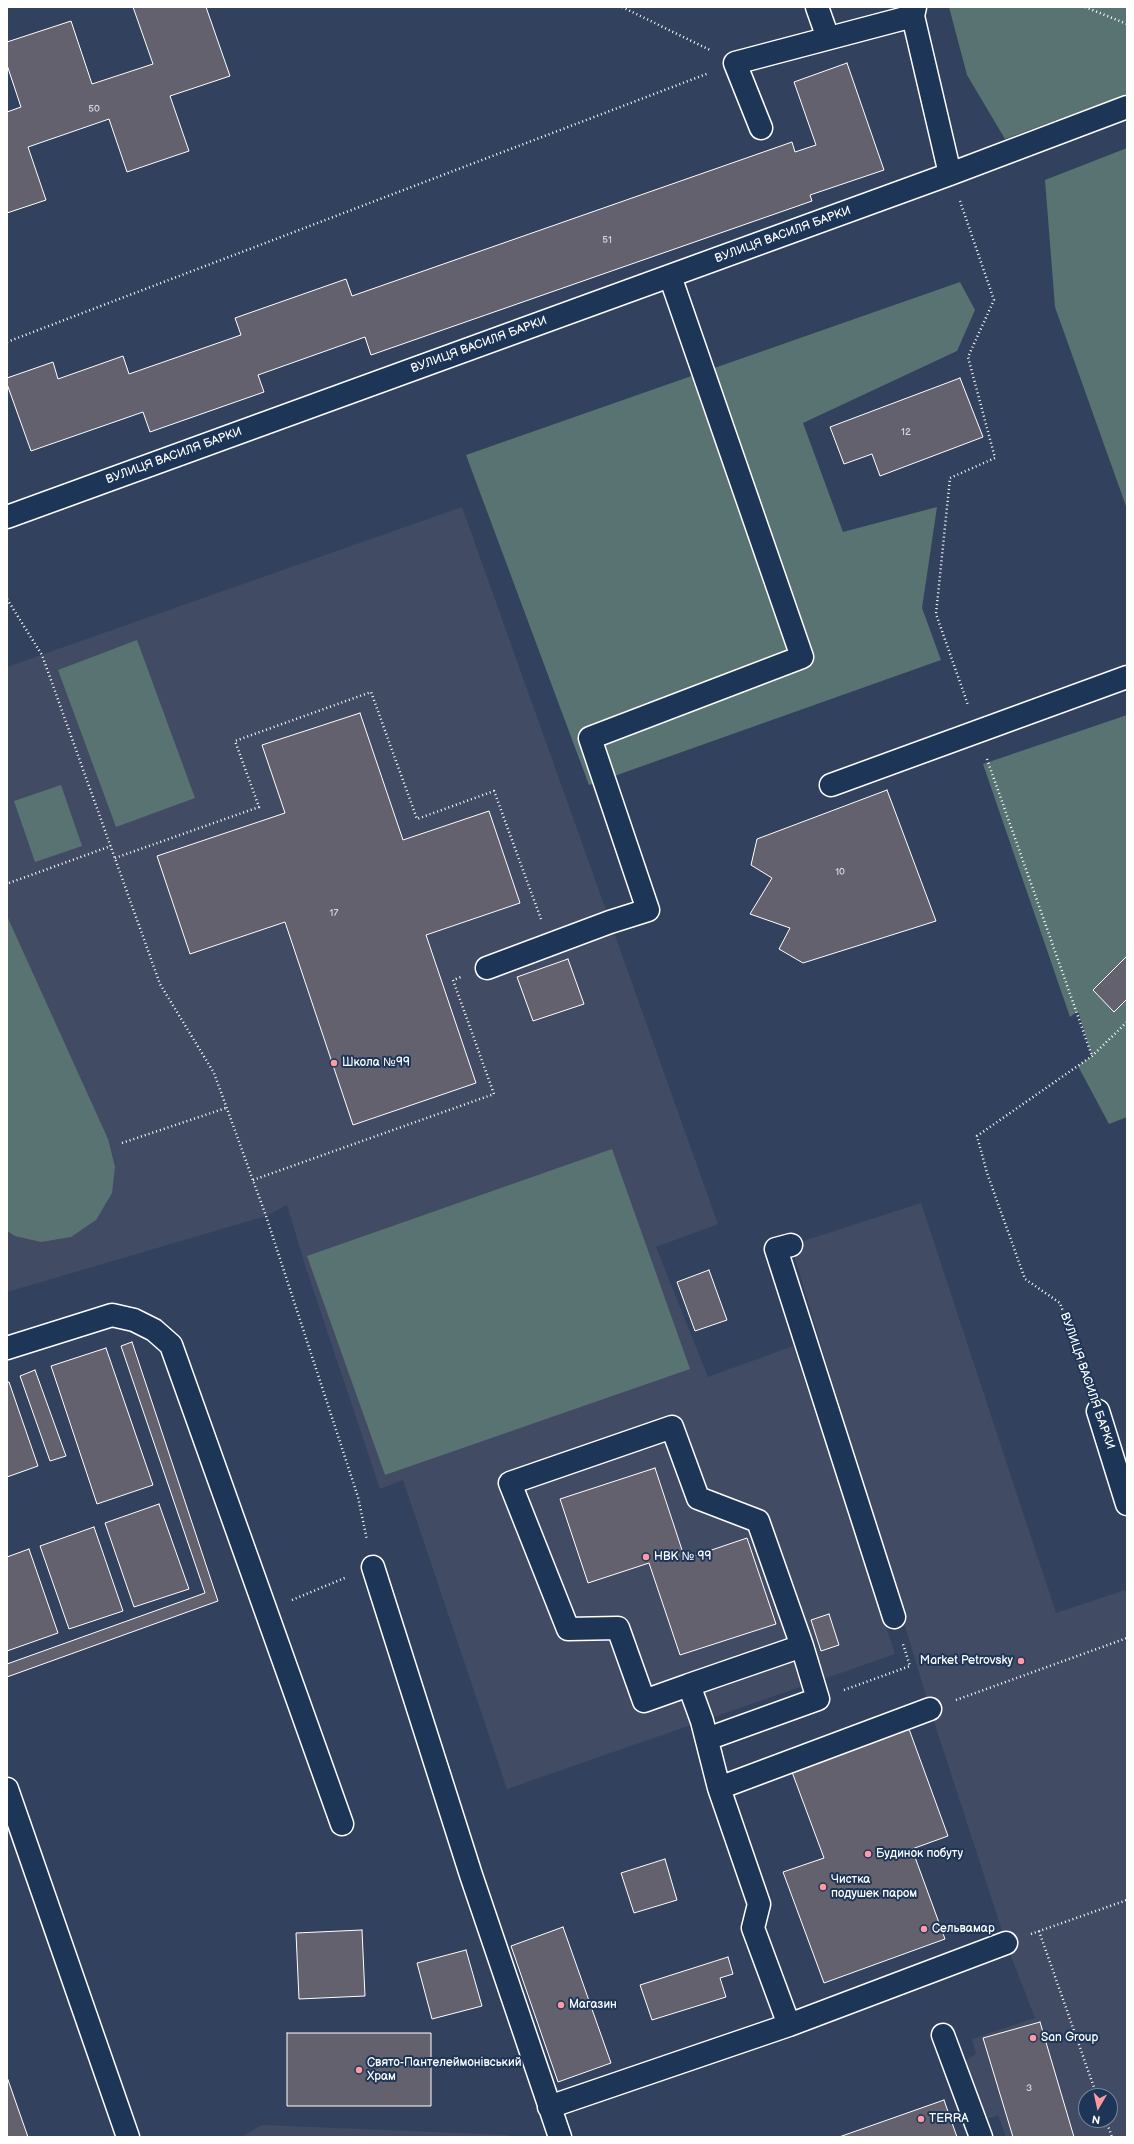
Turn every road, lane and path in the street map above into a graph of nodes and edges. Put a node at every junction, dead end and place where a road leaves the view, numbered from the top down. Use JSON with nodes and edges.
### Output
{"nodes":[{"id":1,"x":622,"y":7,"type":"edge"},
{"id":2,"x":817,"y":7,"type":"edge"},
{"id":3,"x":1085,"y":7,"type":"edge"},
{"id":4,"x":914,"y":11,"type":"edge"},
{"id":5,"x":1127,"y":24,"type":"edge"},
{"id":6,"x":828,"y":38,"type":"junction"},
{"id":7,"x":735,"y":63,"type":"junction"},
{"id":8,"x":1127,"y":107,"type":"edge"},
{"id":9,"x":760,"y":128,"type":"dead end"},
{"id":10,"x":950,"y":174,"type":"junction"},
{"id":11,"x":670,"y":276,"type":"junction"},
{"id":12,"x":7,"y":342,"type":"edge"},
{"id":13,"x":7,"y":517,"type":"edge"},
{"id":14,"x":7,"y":599,"type":"edge"},
{"id":15,"x":1127,"y":677,"type":"edge"},
{"id":16,"x":978,"y":732,"type":"junction"},
{"id":17,"x":831,"y":785,"type":"dead end"},
{"id":18,"x":111,"y":846,"type":"junction"},
{"id":19,"x":115,"y":858,"type":"junction"},
{"id":20,"x":9,"y":883,"type":"dead end"},
{"id":21,"x":550,"y":945,"type":"junction"},
{"id":22,"x":487,"y":968,"type":"joint"},
{"id":23,"x":1127,"y":1022,"type":"edge"},
{"id":24,"x":1092,"y":1056,"type":"junction"},
{"id":25,"x":226,"y":1108,"type":"junction"},
{"id":26,"x":122,"y":1143,"type":"dead end"},
{"id":27,"x":253,"y":1180,"type":"junction"},
{"id":28,"x":791,"y":1245,"type":"dead end"},
{"id":29,"x":7,"y":1348,"type":"edge"},
{"id":30,"x":1098,"y":1411,"type":"joint"},
{"id":31,"x":1127,"y":1504,"type":"edge"},
{"id":32,"x":373,"y":1567,"type":"junction"},
{"id":33,"x":308,"y":1594,"type":"dead end"},
{"id":34,"x":894,"y":1617,"type":"joint"},
{"id":35,"x":1127,"y":1638,"type":"edge"},
{"id":36,"x":802,"y":1646,"type":"junction"},
{"id":37,"x":690,"y":1685,"type":"junction"},
{"id":38,"x":818,"y":1699,"type":"junction"},
{"id":39,"x":930,"y":1709,"type":"joint"},
{"id":40,"x":706,"y":1739,"type":"junction"},
{"id":41,"x":719,"y":1788,"type":"junction"},
{"id":42,"x":7,"y":1789,"type":"edge"},
{"id":43,"x":342,"y":1824,"type":"dead end"},
{"id":44,"x":1127,"y":1900,"type":"edge"},
{"id":45,"x":1039,"y":1931,"type":"junction"},
{"id":46,"x":1006,"y":1943,"type":"joint"},
{"id":47,"x":788,"y":2025,"type":"junction"},
{"id":48,"x":942,"y":2035,"type":"dead end"},
{"id":49,"x":1094,"y":2088,"type":"edge"},
{"id":50,"x":549,"y":2107,"type":"junction"},
{"id":51,"x":128,"y":2137,"type":"edge"},
{"id":52,"x":560,"y":2137,"type":"edge"},
{"id":53,"x":981,"y":2137,"type":"edge"}],
"edges":[{"from":1,"to":7,"type":"path"},
{"from":2,"to":6,"type":"street"},
{"from":3,"to":5,"type":"path"},
{"from":4,"to":6,"type":"street"},
{"from":4,"to":10,"type":"street"},
{"from":6,"to":7,"type":"street"},
{"from":7,"to":9,"type":"street"},
{"from":7,"to":12,"type":"path"},
{"from":8,"to":10,"type":"street","name":"ВУЛИЦЯ ВАСИЛЯ БАРКИ"},
{"from":10,"to":11,"type":"street","name":"ВУЛИЦЯ ВАСИЛЯ БАРКИ"},
{"from":10,"to":16,"type":"path"},
{"from":11,"to":13,"type":"street","name":"ВУЛИЦЯ ВАСИЛЯ БАРКИ"},
{"from":11,"to":21,"type":"street"},
{"from":14,"to":18,"type":"path"},
{"from":15,"to":16,"type":"street"},
{"from":16,"to":17,"type":"street"},
{"from":16,"to":24,"type":"path"},
{"from":18,"to":19,"type":"path"},
{"from":18,"to":20,"type":"path"},
{"from":19,"to":21,"type":"path"},
{"from":19,"to":25,"type":"path"},
{"from":21,"to":22,"type":"street"},
{"from":22,"to":27,"type":"path"},
{"from":23,"to":24,"type":"path","name":"ВУЛИЦЯ ВАСИЛЯ БАРКИ"},
{"from":24,"to":30,"type":"path","name":"ВУЛИЦЯ ВАСИЛЯ БАРКИ"},
{"from":25,"to":26,"type":"path"},
{"from":25,"to":27,"type":"path"},
{"from":27,"to":32,"type":"path"},
{"from":28,"to":34,"type":"street"},
{"from":29,"to":43,"type":"street"},
{"from":30,"to":31,"type":"street","name":"ВУЛИЦЯ ВАСИЛЯ БАРКИ"},
{"from":32,"to":33,"type":"path"},
{"from":32,"to":50,"type":"street"},
{"from":34,"to":38,"type":"path"},
{"from":35,"to":39,"type":"path"},
{"from":36,"to":37,"type":"street"},
{"from":36,"to":37,"type":"street"},
{"from":36,"to":38,"type":"street"},
{"from":37,"to":40,"type":"street"},
{"from":38,"to":40,"type":"street"},
{"from":39,"to":41,"type":"street"},
{"from":40,"to":41,"type":"street"},
{"from":41,"to":47,"type":"street"},
{"from":42,"to":51,"type":"street"},
{"from":44,"to":45,"type":"path"},
{"from":45,"to":46,"type":"path"},
{"from":45,"to":49,"type":"path"},
{"from":46,"to":47,"type":"street"},
{"from":47,"to":50,"type":"street"},
{"from":48,"to":53,"type":"street"},
{"from":50,"to":52,"type":"street"}]}
